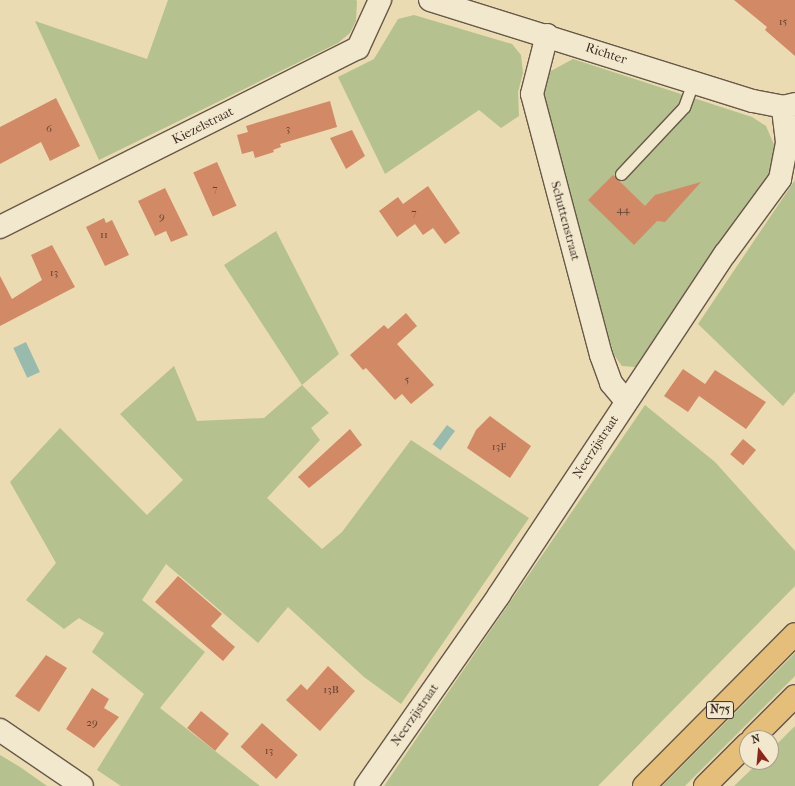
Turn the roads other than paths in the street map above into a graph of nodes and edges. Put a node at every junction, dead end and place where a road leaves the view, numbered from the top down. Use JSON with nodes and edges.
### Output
{"nodes":[{"id":1,"x":380,"y":0,"type":"edge"},
{"id":2,"x":430,"y":0,"type":"edge"},
{"id":3,"x":547,"y":35,"type":"junction"},
{"id":4,"x":693,"y":82,"type":"junction"},
{"id":5,"x":789,"y":105,"type":"edge"},
{"id":6,"x":621,"y":174,"type":"dead end"},
{"id":7,"x":0,"y":227,"type":"edge"},
{"id":8,"x":626,"y":401,"type":"junction"},
{"id":9,"x":795,"y":634,"type":"edge"},
{"id":10,"x":795,"y":696,"type":"edge"},
{"id":11,"x":0,"y":730,"type":"edge"},
{"id":12,"x":761,"y":730,"type":"edge"},
{"id":13,"x":739,"y":752,"type":"edge"},
{"id":14,"x":82,"y":786,"type":"edge"},
{"id":15,"x":366,"y":786,"type":"edge"},
{"id":16,"x":644,"y":786,"type":"edge"},
{"id":17,"x":705,"y":786,"type":"edge"}],
"edges":[{"from":1,"to":7,"type":"street","name":"Kiezelstraat"},
{"from":2,"to":3,"type":"street","name":"Richter"},
{"from":3,"to":4,"type":"street","name":"Richter"},
{"from":3,"to":8,"type":"street","name":"Schuttenstraat"},
{"from":4,"to":5,"type":"street","name":"Richter"},
{"from":4,"to":6,"type":"lane"},
{"from":5,"to":8,"type":"street","name":"Neerzijstraat"},
{"from":8,"to":15,"type":"street","name":"Neerzijstraat"},
{"from":9,"to":16,"type":"highway","number":"N75"},
{"from":10,"to":12,"type":"highway"},
{"from":11,"to":14,"type":"street"},
{"from":13,"to":17,"type":"highway"}]}
